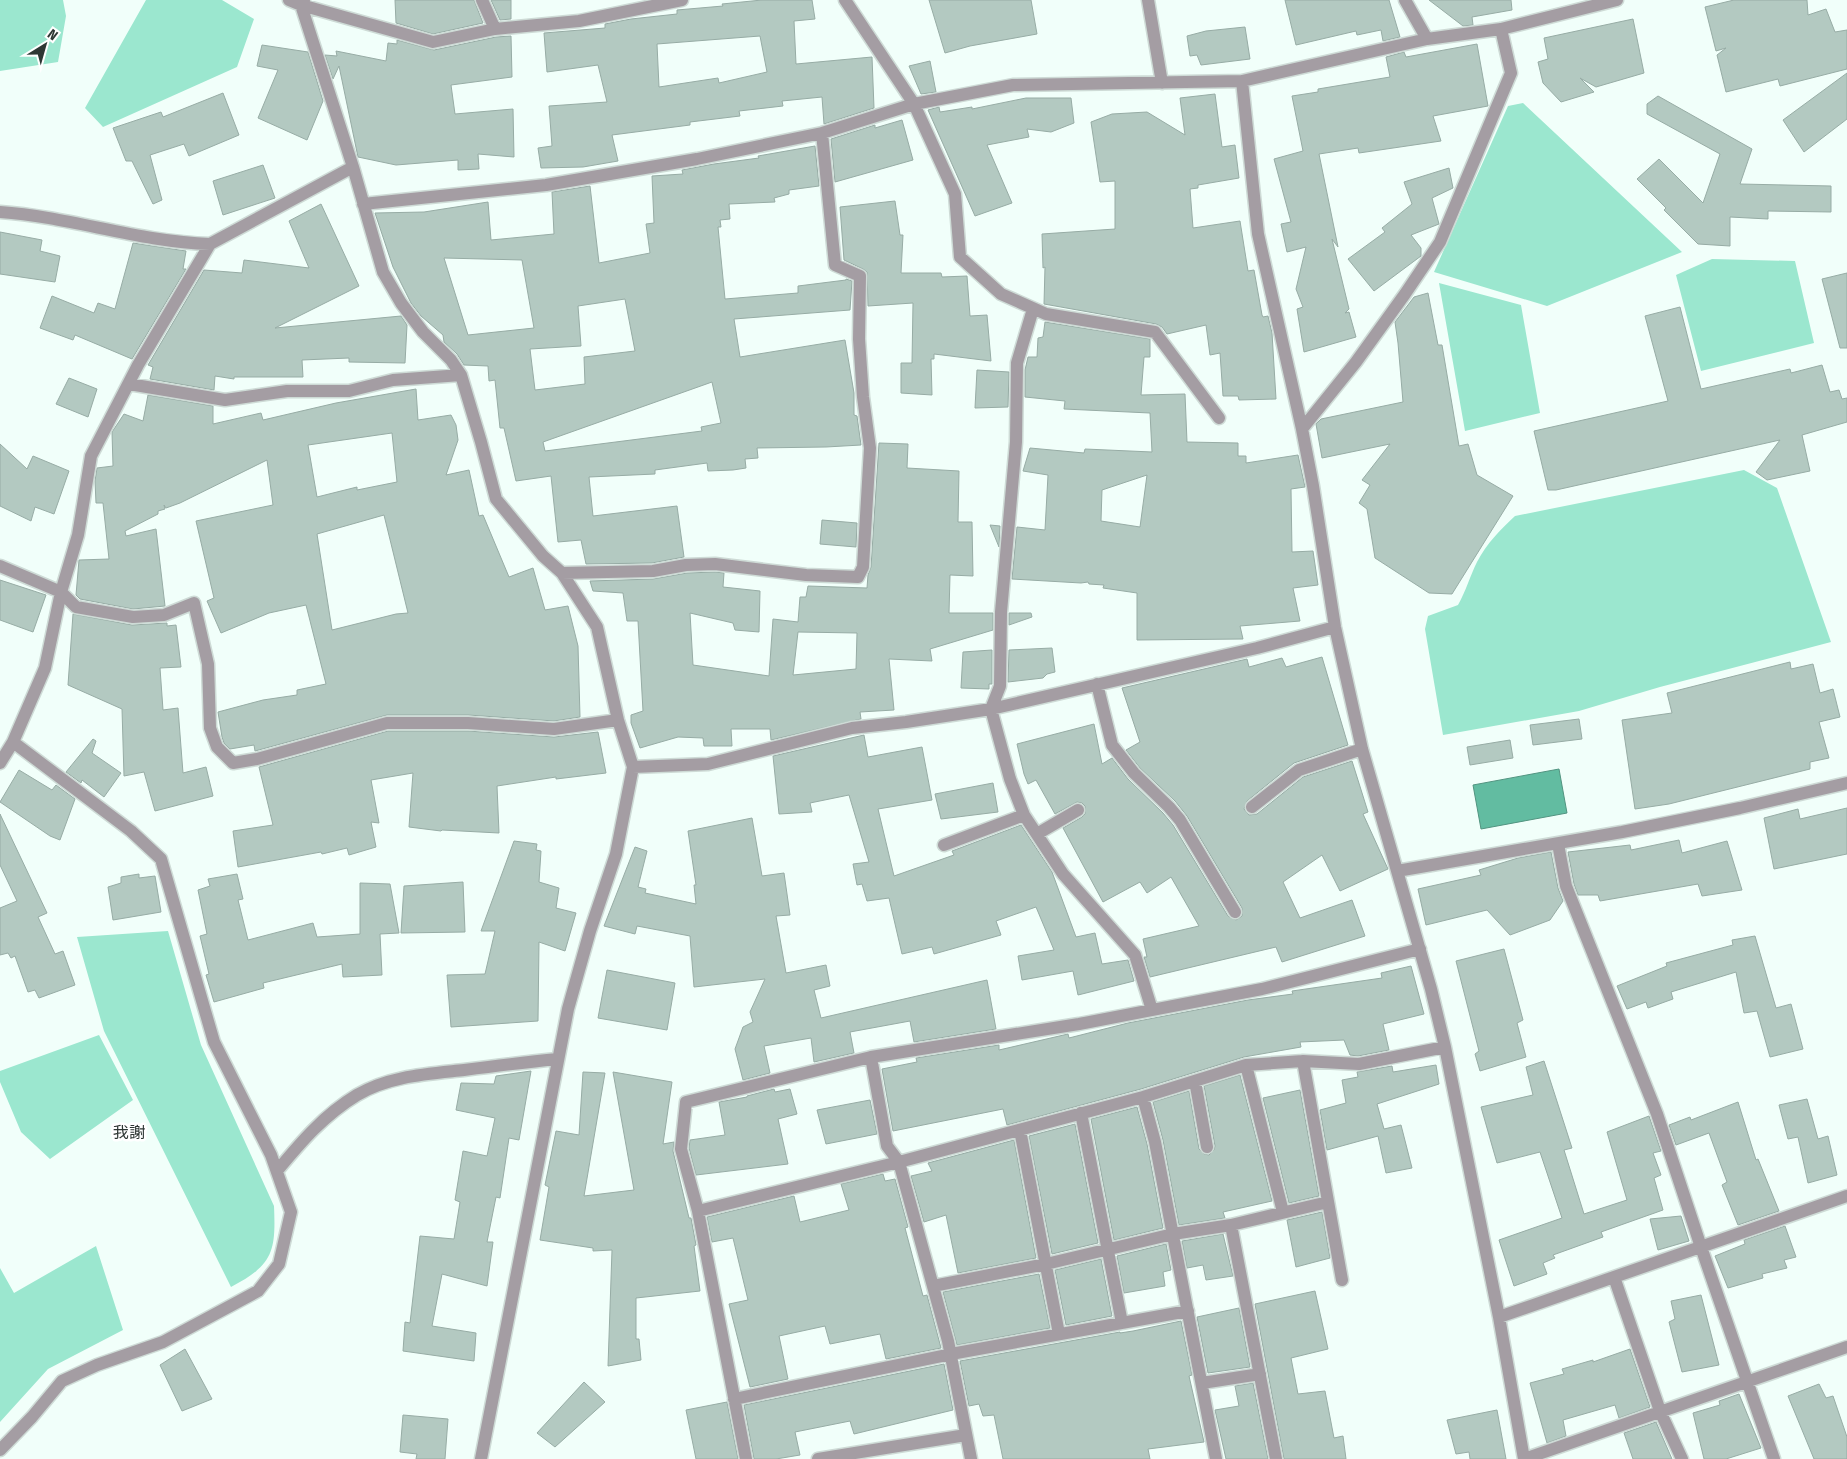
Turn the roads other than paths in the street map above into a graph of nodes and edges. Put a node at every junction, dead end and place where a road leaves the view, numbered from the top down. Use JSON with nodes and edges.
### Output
{"nodes":[{"id":1,"x":289,"y":0,"type":"edge"},
{"id":2,"x":482,"y":0,"type":"edge"},
{"id":3,"x":682,"y":0,"type":"edge"},
{"id":4,"x":845,"y":0,"type":"edge"},
{"id":5,"x":1148,"y":0,"type":"edge"},
{"id":6,"x":1405,"y":0,"type":"edge"},
{"id":7,"x":1617,"y":0,"type":"edge"},
{"id":8,"x":302,"y":3,"type":"edge"},
{"id":9,"x":495,"y":29,"type":"junction"},
{"id":10,"x":1501,"y":29,"type":"junction"},
{"id":11,"x":1427,"y":39,"type":"junction"},
{"id":12,"x":1242,"y":81,"type":"junction"},
{"id":13,"x":1162,"y":83,"type":"junction"},
{"id":14,"x":914,"y":104,"type":"junction"},
{"id":15,"x":822,"y":133,"type":"junction"},
{"id":16,"x":353,"y":167,"type":"junction"},
{"id":17,"x":363,"y":204,"type":"junction"},
{"id":18,"x":0,"y":212,"type":"edge"},
{"id":19,"x":210,"y":244,"type":"junction"},
{"id":20,"x":1033,"y":309,"type":"junction"},
{"id":21,"x":461,"y":375,"type":"junction"},
{"id":22,"x":129,"y":384,"type":"junction"},
{"id":23,"x":1219,"y":418,"type":"dead end"},
{"id":24,"x":1302,"y":429,"type":"junction"},
{"id":25,"x":0,"y":566,"type":"edge"},
{"id":26,"x":562,"y":573,"type":"junction"},
{"id":27,"x":61,"y":592,"type":"junction"},
{"id":28,"x":1335,"y":627,"type":"junction"},
{"id":29,"x":1097,"y":684,"type":"junction"},
{"id":30,"x":990,"y":709,"type":"junction"},
{"id":31,"x":618,"y":720,"type":"junction"},
{"id":32,"x":13,"y":742,"type":"junction"},
{"id":33,"x":1362,"y":749,"type":"junction"},
{"id":34,"x":0,"y":763,"type":"edge"},
{"id":35,"x":633,"y":767,"type":"junction"},
{"id":36,"x":1847,"y":783,"type":"edge"},
{"id":37,"x":1252,"y":807,"type":"dead end"},
{"id":38,"x":1078,"y":810,"type":"dead end"},
{"id":39,"x":1024,"y":815,"type":"junction"},
{"id":40,"x":1037,"y":834,"type":"junction"},
{"id":41,"x":1558,"y":844,"type":"junction"},
{"id":42,"x":944,"y":845,"type":"dead end"},
{"id":43,"x":1397,"y":871,"type":"junction"},
{"id":44,"x":1235,"y":912,"type":"dead end"},
{"id":45,"x":1420,"y":949,"type":"junction"},
{"id":46,"x":1152,"y":1010,"type":"junction"},
{"id":47,"x":1445,"y":1047,"type":"junction"},
{"id":48,"x":871,"y":1057,"type":"junction"},
{"id":49,"x":558,"y":1058,"type":"junction"},
{"id":50,"x":1303,"y":1061,"type":"junction"},
{"id":51,"x":1246,"y":1065,"type":"junction"},
{"id":52,"x":1195,"y":1081,"type":"junction"},
{"id":53,"x":1143,"y":1096,"type":"junction"},
{"id":54,"x":1081,"y":1113,"type":"junction"},
{"id":55,"x":1020,"y":1130,"type":"junction"},
{"id":56,"x":1208,"y":1147,"type":"dead end"},
{"id":57,"x":899,"y":1162,"type":"junction"},
{"id":58,"x":276,"y":1171,"type":"junction"},
{"id":59,"x":1847,"y":1196,"type":"edge"},
{"id":60,"x":1328,"y":1202,"type":"junction"},
{"id":61,"x":698,"y":1211,"type":"junction"},
{"id":62,"x":1283,"y":1212,"type":"junction"},
{"id":63,"x":1231,"y":1225,"type":"junction"},
{"id":64,"x":1173,"y":1234,"type":"junction"},
{"id":65,"x":1701,"y":1247,"type":"junction"},
{"id":66,"x":1106,"y":1250,"type":"junction"},
{"id":67,"x":1046,"y":1264,"type":"junction"},
{"id":68,"x":1614,"y":1277,"type":"junction"},
{"id":69,"x":1342,"y":1280,"type":"dead end"},
{"id":70,"x":933,"y":1286,"type":"junction"},
{"id":71,"x":1188,"y":1310,"type":"junction"},
{"id":72,"x":1499,"y":1317,"type":"junction"},
{"id":73,"x":1122,"y":1322,"type":"junction"},
{"id":74,"x":1059,"y":1334,"type":"junction"},
{"id":75,"x":1847,"y":1347,"type":"edge"},
{"id":76,"x":951,"y":1354,"type":"junction"},
{"id":77,"x":1260,"y":1374,"type":"junction"},
{"id":78,"x":1748,"y":1381,"type":"junction"},
{"id":79,"x":1202,"y":1384,"type":"junction"},
{"id":80,"x":734,"y":1399,"type":"junction"},
{"id":81,"x":1660,"y":1411,"type":"junction"},
{"id":82,"x":966,"y":1435,"type":"junction"},
{"id":83,"x":0,"y":1450,"type":"edge"},
{"id":84,"x":481,"y":1459,"type":"edge"},
{"id":85,"x":746,"y":1459,"type":"edge"},
{"id":86,"x":818,"y":1459,"type":"edge"},
{"id":87,"x":971,"y":1459,"type":"edge"},
{"id":88,"x":1216,"y":1459,"type":"edge"},
{"id":89,"x":1276,"y":1459,"type":"edge"},
{"id":90,"x":1524,"y":1459,"type":"edge"},
{"id":91,"x":1682,"y":1459,"type":"edge"},
{"id":92,"x":1774,"y":1459,"type":"edge"}],
"edges":[{"from":1,"to":8,"type":"street"},
{"from":2,"to":9,"type":"street"},
{"from":3,"to":9,"type":"street"},
{"from":4,"to":14,"type":"street"},
{"from":5,"to":13,"type":"street"},
{"from":6,"to":11,"type":"street"},
{"from":7,"to":10,"type":"street"},
{"from":8,"to":9,"type":"street"},
{"from":8,"to":16,"type":"street"},
{"from":10,"to":11,"type":"street"},
{"from":10,"to":24,"type":"street"},
{"from":11,"to":12,"type":"street"},
{"from":12,"to":13,"type":"street"},
{"from":12,"to":24,"type":"street"},
{"from":13,"to":14,"type":"street"},
{"from":14,"to":15,"type":"street"},
{"from":14,"to":20,"type":"street"},
{"from":15,"to":17,"type":"street"},
{"from":15,"to":26,"type":"street"},
{"from":16,"to":17,"type":"street"},
{"from":16,"to":19,"type":"street"},
{"from":17,"to":21,"type":"street"},
{"from":18,"to":19,"type":"street"},
{"from":19,"to":22,"type":"street"},
{"from":20,"to":23,"type":"street"},
{"from":20,"to":30,"type":"street"},
{"from":21,"to":22,"type":"street"},
{"from":21,"to":26,"type":"street"},
{"from":22,"to":27,"type":"street"},
{"from":24,"to":28,"type":"street"},
{"from":25,"to":27,"type":"street"},
{"from":26,"to":31,"type":"street"},
{"from":27,"to":31,"type":"street"},
{"from":27,"to":32,"type":"street"},
{"from":28,"to":29,"type":"street"},
{"from":28,"to":33,"type":"street"},
{"from":29,"to":30,"type":"street"},
{"from":29,"to":44,"type":"street"},
{"from":30,"to":35,"type":"street"},
{"from":30,"to":39,"type":"street"},
{"from":31,"to":35,"type":"street"},
{"from":32,"to":34,"type":"street"},
{"from":32,"to":58,"type":"street"},
{"from":33,"to":37,"type":"street"},
{"from":33,"to":43,"type":"street"},
{"from":35,"to":49,"type":"street"},
{"from":36,"to":41,"type":"street"},
{"from":38,"to":40,"type":"street"},
{"from":39,"to":40,"type":"street"},
{"from":39,"to":42,"type":"street"},
{"from":40,"to":46,"type":"street"},
{"from":41,"to":43,"type":"street"},
{"from":41,"to":65,"type":"street"},
{"from":43,"to":45,"type":"street"},
{"from":45,"to":46,"type":"street"},
{"from":45,"to":47,"type":"street"},
{"from":46,"to":48,"type":"street"},
{"from":47,"to":50,"type":"street"},
{"from":47,"to":72,"type":"street"},
{"from":48,"to":57,"type":"street"},
{"from":48,"to":61,"type":"street"},
{"from":49,"to":58,"type":"street"},
{"from":49,"to":84,"type":"street"},
{"from":50,"to":51,"type":"street"},
{"from":50,"to":60,"type":"street"},
{"from":51,"to":52,"type":"street"},
{"from":51,"to":62,"type":"street"},
{"from":52,"to":53,"type":"street"},
{"from":52,"to":56,"type":"street"},
{"from":53,"to":54,"type":"street"},
{"from":53,"to":64,"type":"street"},
{"from":54,"to":55,"type":"street"},
{"from":54,"to":66,"type":"street"},
{"from":55,"to":57,"type":"street"},
{"from":55,"to":67,"type":"street"},
{"from":57,"to":61,"type":"street"},
{"from":57,"to":70,"type":"street"},
{"from":58,"to":83,"type":"street"},
{"from":59,"to":65,"type":"street"},
{"from":60,"to":62,"type":"street"},
{"from":60,"to":69,"type":"street"},
{"from":61,"to":80,"type":"street"},
{"from":62,"to":63,"type":"street"},
{"from":63,"to":64,"type":"street"},
{"from":63,"to":77,"type":"street"},
{"from":64,"to":66,"type":"street"},
{"from":64,"to":71,"type":"street"},
{"from":65,"to":68,"type":"street"},
{"from":65,"to":78,"type":"street"},
{"from":66,"to":67,"type":"street"},
{"from":66,"to":73,"type":"street"},
{"from":67,"to":70,"type":"street"},
{"from":67,"to":74,"type":"street"},
{"from":68,"to":72,"type":"street"},
{"from":68,"to":81,"type":"street"},
{"from":70,"to":76,"type":"street"},
{"from":71,"to":73,"type":"street"},
{"from":71,"to":79,"type":"street"},
{"from":72,"to":90,"type":"street"},
{"from":73,"to":74,"type":"street"},
{"from":74,"to":76,"type":"street"},
{"from":75,"to":78,"type":"street"},
{"from":76,"to":80,"type":"street"},
{"from":76,"to":82,"type":"street"},
{"from":77,"to":79,"type":"street"},
{"from":77,"to":89,"type":"street"},
{"from":78,"to":81,"type":"street"},
{"from":78,"to":92,"type":"street"},
{"from":79,"to":88,"type":"street"},
{"from":80,"to":85,"type":"street"},
{"from":81,"to":90,"type":"street"},
{"from":81,"to":91,"type":"street"},
{"from":82,"to":86,"type":"street"},
{"from":82,"to":87,"type":"street"}]}
